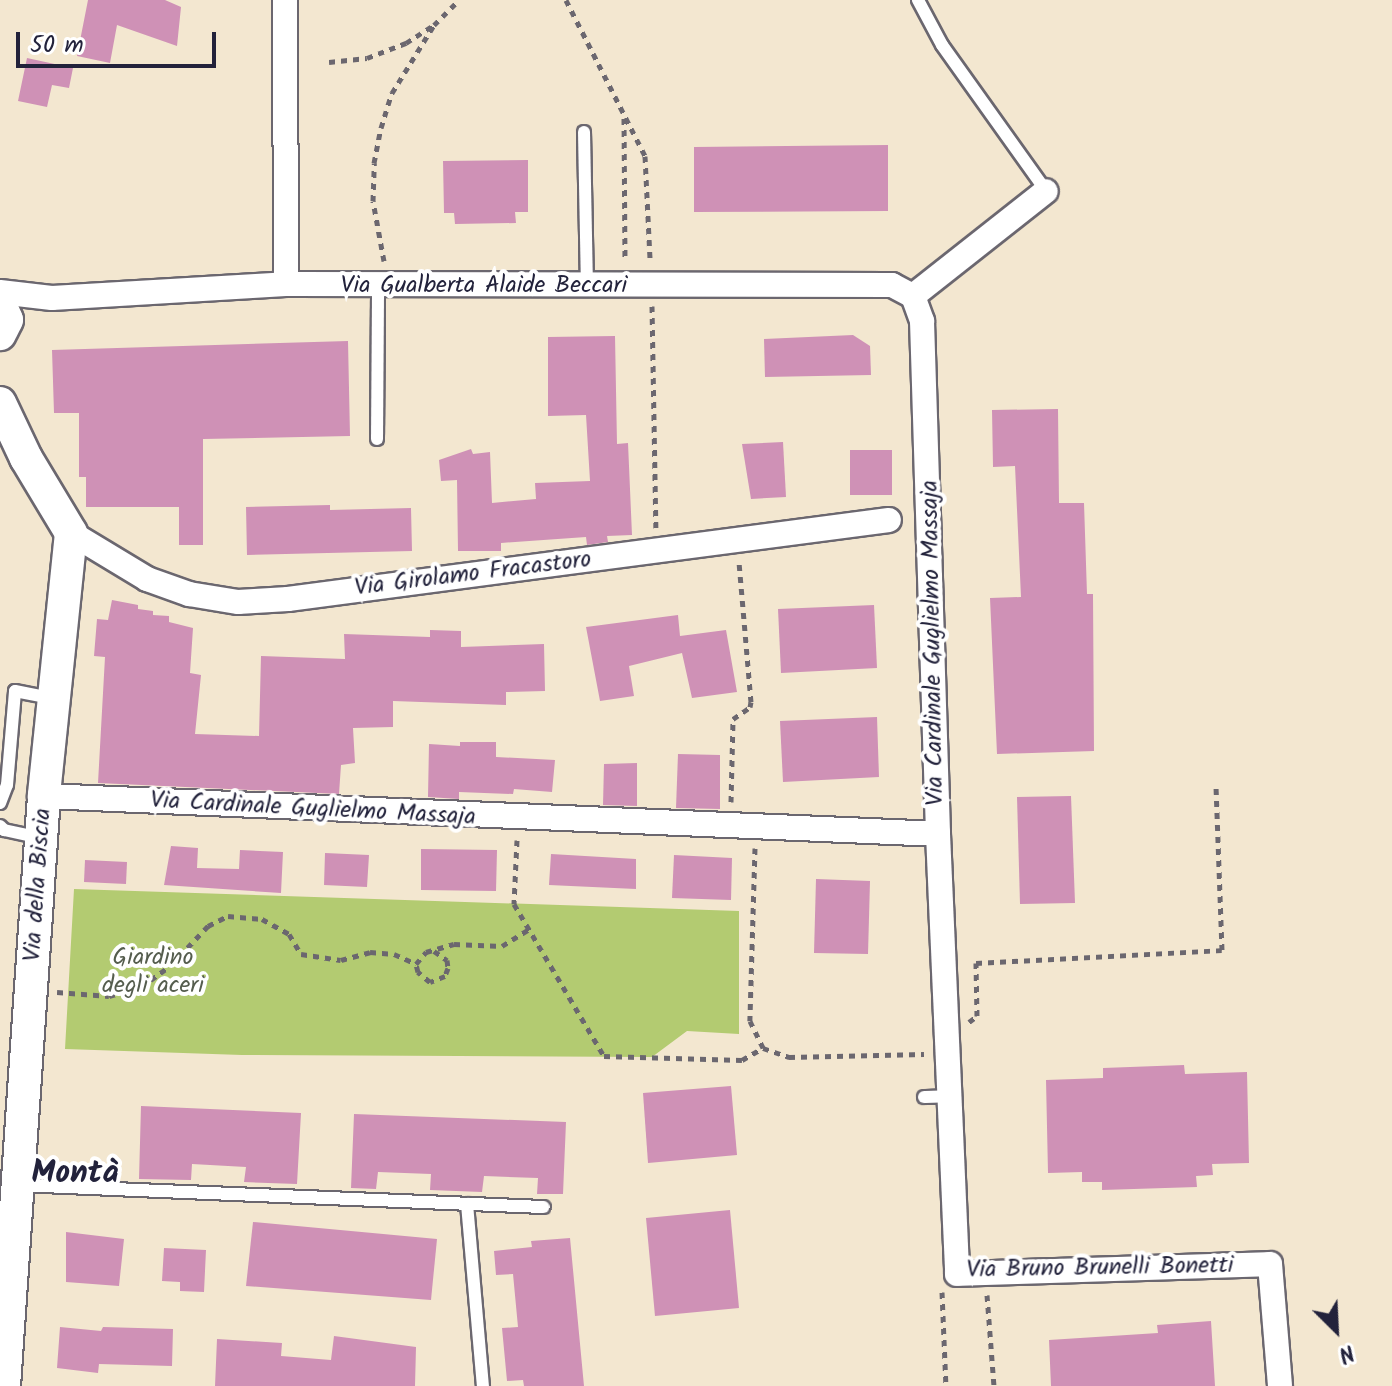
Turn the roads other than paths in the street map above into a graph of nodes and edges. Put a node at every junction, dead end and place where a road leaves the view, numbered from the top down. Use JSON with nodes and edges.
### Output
{"nodes":[{"id":1,"x":285,"y":0,"type":"edge"},
{"id":2,"x":918,"y":0,"type":"edge"},
{"id":3,"x":584,"y":132,"type":"dead end"},
{"id":4,"x":1046,"y":191,"type":"joint"},
{"id":5,"x":286,"y":284,"type":"junction"},
{"id":6,"x":383,"y":285,"type":"junction"},
{"id":7,"x":587,"y":287,"type":"junction"},
{"id":8,"x":0,"y":292,"type":"edge"},
{"id":9,"x":913,"y":296,"type":"junction"},
{"id":10,"x":52,"y":298,"type":"junction"},
{"id":11,"x":1,"y":327,"type":"edge"},
{"id":12,"x":0,"y":403,"type":"edge"},
{"id":13,"x":377,"y":439,"type":"dead end"},
{"id":14,"x":889,"y":520,"type":"dead end"},
{"id":15,"x":71,"y":533,"type":"junction"},
{"id":16,"x":54,"y":698,"type":"junction"},
{"id":17,"x":44,"y":796,"type":"junction"},
{"id":18,"x":0,"y":803,"type":"edge"},
{"id":19,"x":0,"y":826,"type":"edge"},
{"id":20,"x":938,"y":834,"type":"junction"},
{"id":21,"x":42,"y":838,"type":"junction"},
{"id":22,"x":949,"y":1096,"type":"junction"},
{"id":23,"x":924,"y":1097,"type":"dead end"},
{"id":24,"x":18,"y":1185,"type":"junction"},
{"id":25,"x":467,"y":1204,"type":"junction"},
{"id":26,"x":544,"y":1207,"type":"dead end"},
{"id":27,"x":4,"y":1386,"type":"edge"},
{"id":28,"x":483,"y":1386,"type":"edge"},
{"id":29,"x":1280,"y":1386,"type":"edge"}],
"edges":[{"from":1,"to":5,"type":"street"},
{"from":2,"to":4,"type":"lane"},
{"from":3,"to":7,"type":"lane"},
{"from":4,"to":9,"type":"street"},
{"from":5,"to":6,"type":"street","name":"Via Gualberta Alaide Beccari"},
{"from":5,"to":10,"type":"street","name":"Via Gualberta Alaide Beccari"},
{"from":6,"to":7,"type":"street","name":"Via Gualberta Alaide Beccari"},
{"from":6,"to":13,"type":"lane"},
{"from":7,"to":9,"type":"street","name":"Via Gualberta Alaide Beccari"},
{"from":8,"to":10,"type":"street","name":"Via Gualberta Alaide Beccari"},
{"from":9,"to":20,"type":"street","name":"Via Cardinale Guglielmo Massaja"},
{"from":10,"to":11,"type":"street","name":"Via Gualberta Alaide Beccari"},
{"from":12,"to":15,"type":"street"},
{"from":14,"to":15,"type":"street","name":"Via Girolamo Fracastoro"},
{"from":15,"to":16,"type":"street","name":"Via della Biscia"},
{"from":16,"to":17,"type":"street","name":"Via della Biscia"},
{"from":16,"to":18,"type":"lane"},
{"from":17,"to":20,"type":"street","name":"Via Cardinale Guglielmo Massaja"},
{"from":17,"to":21,"type":"street","name":"Via della Biscia"},
{"from":19,"to":21,"type":"lane"},
{"from":20,"to":22,"type":"street","name":"Via Bruno Brunelli Bonetti"},
{"from":21,"to":24,"type":"street","name":"Via della Biscia"},
{"from":22,"to":23,"type":"lane"},
{"from":22,"to":29,"type":"street","name":"Via Bruno Brunelli Bonetti"},
{"from":24,"to":25,"type":"lane"},
{"from":24,"to":27,"type":"street","name":"Via della Biscia"},
{"from":25,"to":26,"type":"lane"},
{"from":25,"to":28,"type":"lane"}]}
